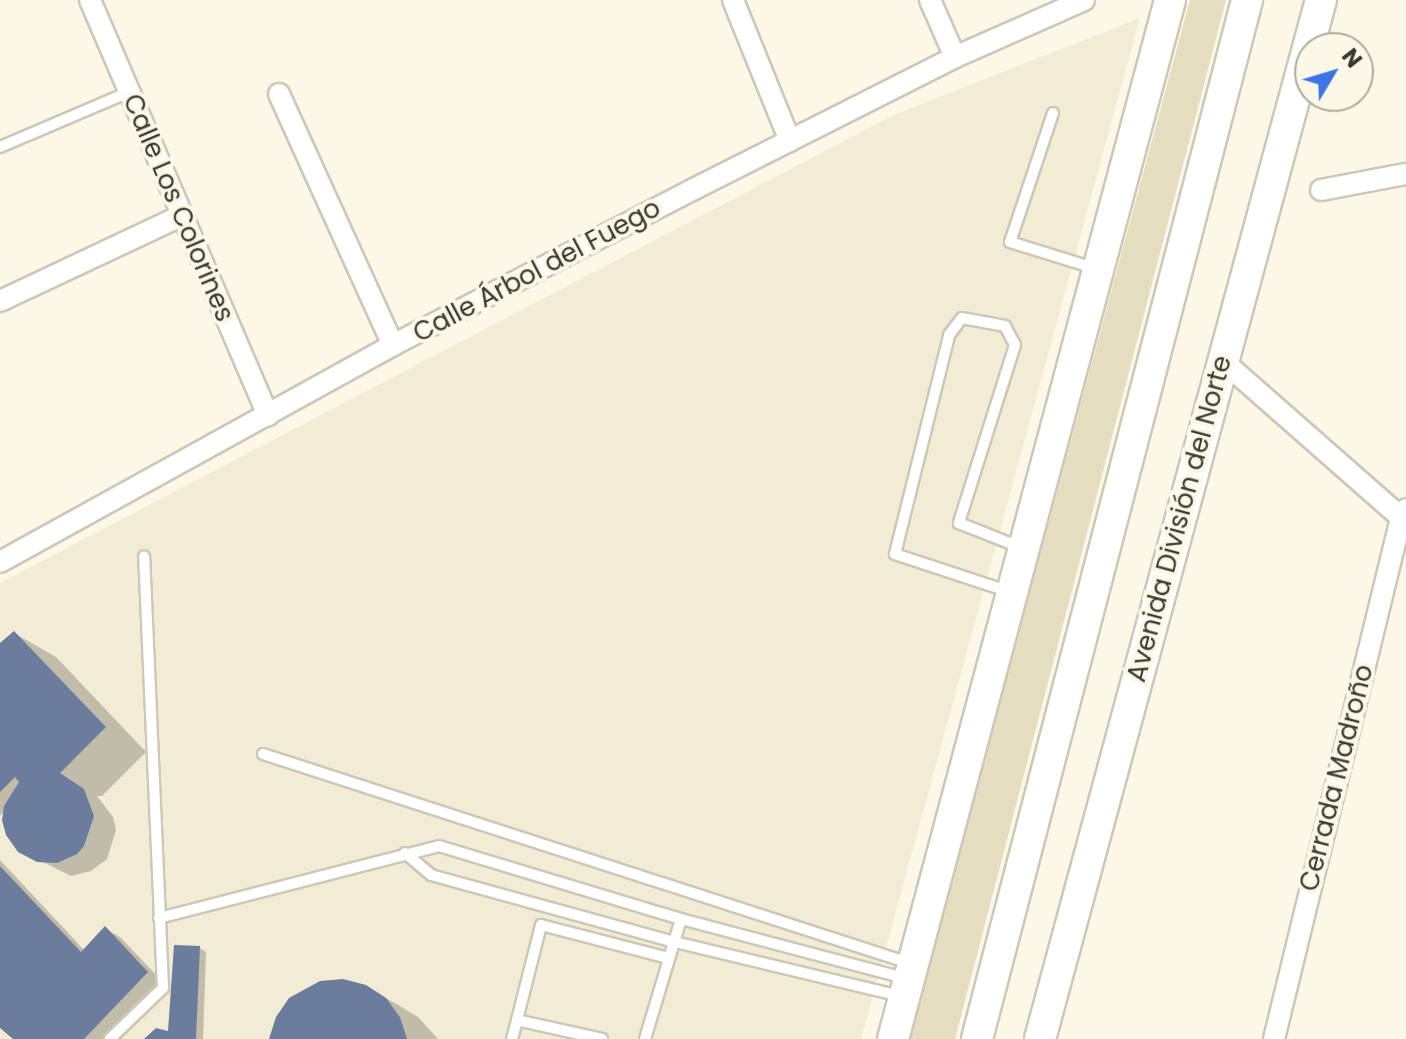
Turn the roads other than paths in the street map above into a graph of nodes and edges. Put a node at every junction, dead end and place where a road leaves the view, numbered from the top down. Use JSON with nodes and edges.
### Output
{"nodes":[{"id":1,"x":90,"y":0,"type":"edge"},
{"id":2,"x":733,"y":0,"type":"edge"},
{"id":3,"x":930,"y":0,"type":"edge"},
{"id":4,"x":1084,"y":0,"type":"edge"},
{"id":5,"x":1170,"y":0,"type":"edge"},
{"id":6,"x":1247,"y":0,"type":"edge"},
{"id":7,"x":1321,"y":0,"type":"edge"},
{"id":8,"x":955,"y":57,"type":"junction"},
{"id":9,"x":129,"y":92,"type":"junction"},
{"id":10,"x":279,"y":94,"type":"dead end"},
{"id":11,"x":1053,"y":113,"type":"dead end"},
{"id":12,"x":790,"y":141,"type":"junction"},
{"id":13,"x":0,"y":147,"type":"edge"},
{"id":14,"x":1406,"y":174,"type":"edge"},
{"id":15,"x":1321,"y":190,"type":"dead end"},
{"id":16,"x":181,"y":216,"type":"junction"},
{"id":17,"x":1099,"y":270,"type":"junction"},
{"id":18,"x":0,"y":301,"type":"edge"},
{"id":19,"x":393,"y":345,"type":"junction"},
{"id":20,"x":1223,"y":361,"type":"junction"},
{"id":21,"x":268,"y":415,"type":"junction"},
{"id":22,"x":1404,"y":516,"type":"edge"},
{"id":23,"x":1025,"y":549,"type":"junction"},
{"id":24,"x":144,"y":556,"type":"dead end"},
{"id":25,"x":0,"y":562,"type":"edge"},
{"id":26,"x":1013,"y":593,"type":"junction"},
{"id":27,"x":263,"y":754,"type":"dead end"},
{"id":28,"x":405,"y":853,"type":"junction"},
{"id":29,"x":159,"y":918,"type":"junction"},
{"id":30,"x":681,"y":919,"type":"junction"},
{"id":31,"x":675,"y":942,"type":"junction"},
{"id":32,"x":669,"y":958,"type":"junction"},
{"id":33,"x":909,"y":980,"type":"junction"},
{"id":34,"x":517,"y":1020,"type":"junction"},
{"id":35,"x":110,"y":1039,"type":"edge"},
{"id":36,"x":512,"y":1039,"type":"edge"},
{"id":37,"x":602,"y":1039,"type":"edge"},
{"id":38,"x":645,"y":1039,"type":"edge"},
{"id":39,"x":893,"y":1039,"type":"edge"},
{"id":40,"x":977,"y":1039,"type":"edge"},
{"id":41,"x":1040,"y":1039,"type":"edge"},
{"id":42,"x":1274,"y":1039,"type":"edge"}],
"edges":[{"from":1,"to":9,"type":"street","name":"Calle Los Colorines"},
{"from":2,"to":12,"type":"street"},
{"from":3,"to":8,"type":"street"},
{"from":4,"to":8,"type":"street","name":"Calle Árbol del Fuego"},
{"from":5,"to":17,"type":"main road"},
{"from":6,"to":40,"type":"main road"},
{"from":7,"to":20,"type":"main road","name":"Avenida División del Norte"},
{"from":8,"to":12,"type":"street","name":"Calle Árbol del Fuego"},
{"from":9,"to":13,"type":"lane"},
{"from":9,"to":16,"type":"street","name":"Calle Los Colorines"},
{"from":10,"to":19,"type":"street"},
{"from":11,"to":17,"type":"lane"},
{"from":12,"to":19,"type":"street","name":"Calle Árbol del Fuego"},
{"from":14,"to":15,"type":"street"},
{"from":16,"to":18,"type":"street"},
{"from":16,"to":21,"type":"street","name":"Calle Los Colorines"},
{"from":17,"to":23,"type":"main road"},
{"from":19,"to":21,"type":"street","name":"Calle Árbol del Fuego"},
{"from":20,"to":22,"type":"street"},
{"from":20,"to":41,"type":"main road","name":"Avenida División del Norte"},
{"from":21,"to":25,"type":"street","name":"Calle Árbol del Fuego"},
{"from":22,"to":42,"type":"street","name":"Cerrada Madroño"},
{"from":23,"to":26,"type":"main road"},
{"from":23,"to":26,"type":"lane"},
{"from":24,"to":29,"type":"lane"},
{"from":26,"to":33,"type":"main road"},
{"from":27,"to":33,"type":"lane"},
{"from":28,"to":29,"type":"lane"},
{"from":28,"to":30,"type":"lane"},
{"from":28,"to":31,"type":"lane"},
{"from":29,"to":35,"type":"lane"},
{"from":30,"to":31,"type":"lane"},
{"from":30,"to":33,"type":"lane"},
{"from":31,"to":32,"type":"lane"},
{"from":31,"to":33,"type":"lane"},
{"from":32,"to":34,"type":"lane"},
{"from":32,"to":38,"type":"lane"},
{"from":33,"to":39,"type":"main road"},
{"from":34,"to":36,"type":"lane"},
{"from":34,"to":37,"type":"lane"}]}
